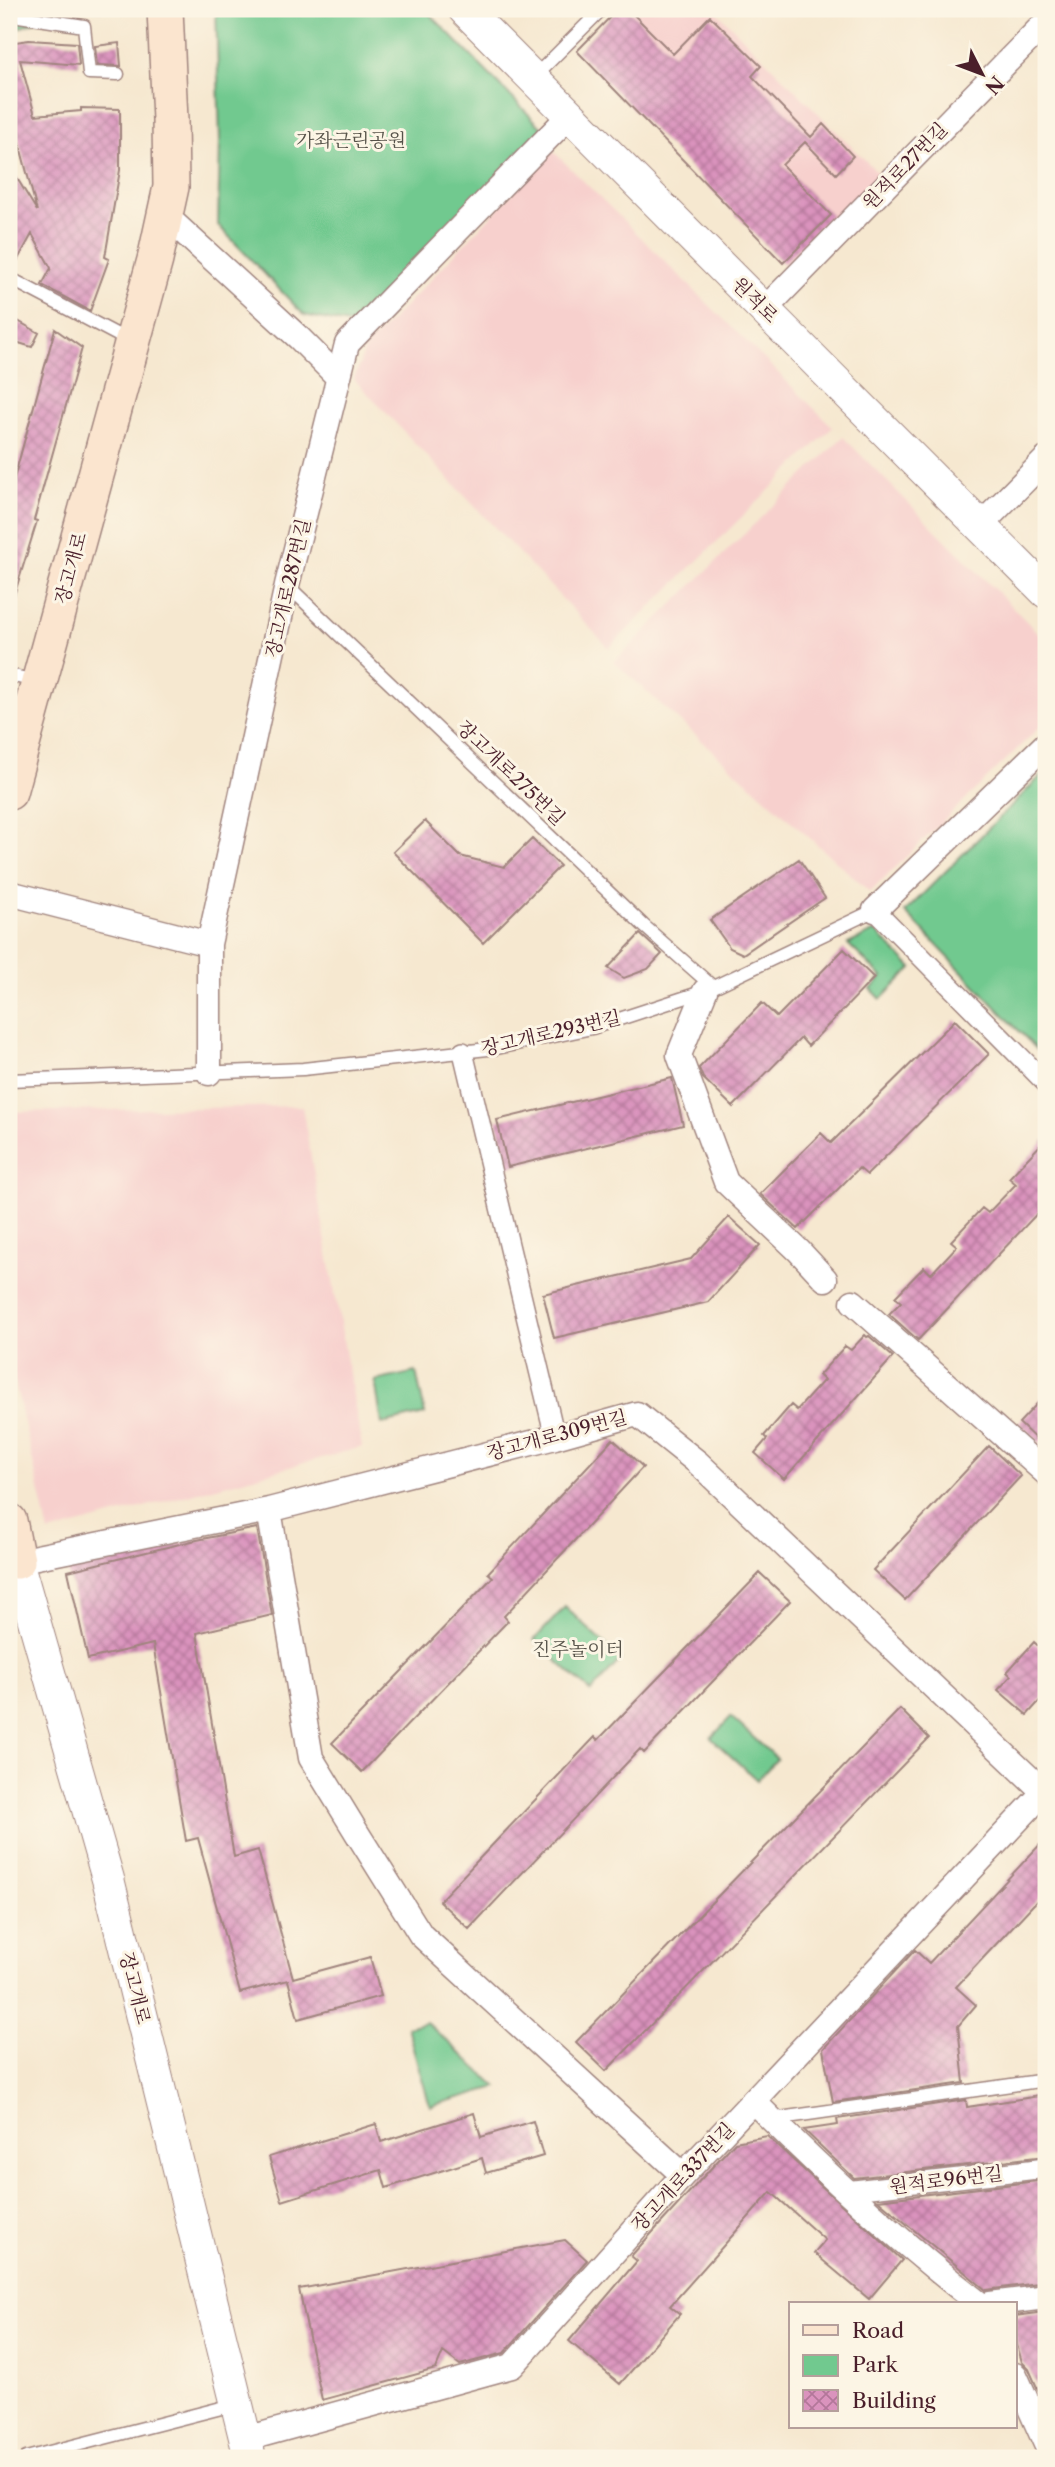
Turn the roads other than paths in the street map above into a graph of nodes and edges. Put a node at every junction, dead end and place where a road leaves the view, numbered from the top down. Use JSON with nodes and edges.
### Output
{"nodes":[{"id":1,"x":165,"y":9,"type":"edge"},
{"id":2,"x":464,"y":9,"type":"edge"},
{"id":3,"x":602,"y":9,"type":"edge"},
{"id":4,"x":19,"y":16,"type":"dead end"},
{"id":5,"x":1046,"y":22,"type":"edge"},
{"id":6,"x":118,"y":74,"type":"dead end"},
{"id":7,"x":533,"y":78,"type":"junction"},
{"id":8,"x":570,"y":115,"type":"junction"},
{"id":9,"x":165,"y":215,"type":"junction"},
{"id":10,"x":9,"y":278,"type":"edge"},
{"id":11,"x":764,"y":310,"type":"junction"},
{"id":12,"x":132,"y":343,"type":"junction"},
{"id":13,"x":338,"y":377,"type":"junction"},
{"id":14,"x":1046,"y":459,"type":"edge"},
{"id":15,"x":980,"y":526,"type":"junction"},
{"id":16,"x":287,"y":585,"type":"junction"},
{"id":17,"x":1046,"y":592,"type":"edge"},
{"id":18,"x":24,"y":678,"type":"edge"},
{"id":19,"x":1046,"y":744,"type":"edge"},
{"id":20,"x":9,"y":792,"type":"edge"},
{"id":21,"x":9,"y":893,"type":"edge"},
{"id":22,"x":875,"y":910,"type":"junction"},
{"id":23,"x":209,"y":944,"type":"junction"},
{"id":24,"x":708,"y":988,"type":"junction"},
{"id":25,"x":463,"y":1052,"type":"junction"},
{"id":26,"x":209,"y":1073,"type":"junction"},
{"id":27,"x":9,"y":1080,"type":"edge"},
{"id":28,"x":1046,"y":1083,"type":"edge"},
{"id":29,"x":825,"y":1279,"type":"dead end"},
{"id":30,"x":853,"y":1302,"type":"dead end"},
{"id":31,"x":555,"y":1437,"type":"junction"},
{"id":32,"x":1046,"y":1473,"type":"edge"},
{"id":33,"x":269,"y":1510,"type":"junction"},
{"id":34,"x":9,"y":1521,"type":"edge"},
{"id":35,"x":13,"y":1562,"type":"edge"},
{"id":36,"x":1045,"y":1791,"type":"edge"},
{"id":37,"x":1046,"y":2080,"type":"edge"},
{"id":38,"x":753,"y":2101,"type":"junction"},
{"id":39,"x":772,"y":2119,"type":"junction"},
{"id":40,"x":1046,"y":2168,"type":"edge"},
{"id":41,"x":683,"y":2175,"type":"junction"},
{"id":42,"x":845,"y":2191,"type":"junction"},
{"id":43,"x":1046,"y":2297,"type":"edge"},
{"id":44,"x":977,"y":2302,"type":"edge"},
{"id":45,"x":1006,"y":2302,"type":"edge"},
{"id":46,"x":1016,"y":2377,"type":"edge"},
{"id":47,"x":237,"y":2404,"type":"junction"},
{"id":48,"x":1046,"y":2444,"type":"edge"},
{"id":49,"x":248,"y":2449,"type":"edge"},
{"id":50,"x":26,"y":2458,"type":"edge"}],
"edges":[{"from":1,"to":9,"type":"main road","name":"장고개로"},
{"from":2,"to":7,"type":"street","name":"원적로"},
{"from":3,"to":7,"type":"lane"},
{"from":4,"to":6,"type":"lane"},
{"from":5,"to":11,"type":"street","name":"원적로27번길"},
{"from":7,"to":8,"type":"street","name":"원적로"},
{"from":8,"to":11,"type":"street","name":"원적로"},
{"from":8,"to":13,"type":"street","name":"장고개로287번길"},
{"from":9,"to":12,"type":"main road","name":"장고개로"},
{"from":9,"to":13,"type":"street"},
{"from":10,"to":12,"type":"lane"},
{"from":11,"to":15,"type":"street","name":"원적로"},
{"from":12,"to":18,"type":"main road","name":"장고개로"},
{"from":13,"to":16,"type":"street","name":"장고개로287번길"},
{"from":14,"to":15,"type":"street"},
{"from":15,"to":17,"type":"street","name":"원적로"},
{"from":16,"to":23,"type":"street","name":"장고개로287번길"},
{"from":16,"to":24,"type":"lane","name":"장고개로275번길"},
{"from":18,"to":20,"type":"main road","name":"장고개로"},
{"from":19,"to":22,"type":"street","name":"장고개로293번길"},
{"from":21,"to":23,"type":"street"},
{"from":22,"to":24,"type":"lane","name":"장고개로293번길"},
{"from":22,"to":28,"type":"street"},
{"from":23,"to":26,"type":"street","name":"장고개로287번길"},
{"from":24,"to":25,"type":"lane","name":"장고개로293번길"},
{"from":24,"to":29,"type":"street"},
{"from":25,"to":26,"type":"lane","name":"장고개로293번길"},
{"from":25,"to":31,"type":"street"},
{"from":26,"to":27,"type":"lane","name":"장고개로293번길"},
{"from":30,"to":32,"type":"street"},
{"from":31,"to":33,"type":"street","name":"장고개로309번길"},
{"from":31,"to":36,"type":"street","name":"장고개로309번길"},
{"from":33,"to":35,"type":"street","name":"장고개로309번길"},
{"from":33,"to":41,"type":"street"},
{"from":34,"to":35,"type":"main road","name":"장고개로"},
{"from":35,"to":47,"type":"street","name":"장고개로"},
{"from":36,"to":38,"type":"street","name":"장고개로337번길"},
{"from":37,"to":39,"type":"lane"},
{"from":38,"to":39,"type":"street"},
{"from":38,"to":41,"type":"street","name":"장고개로337번길"},
{"from":39,"to":42,"type":"street"},
{"from":40,"to":42,"type":"street","name":"원적로96번길"},
{"from":41,"to":49,"type":"street","name":"장고개로337번길"},
{"from":42,"to":44,"type":"street"},
{"from":43,"to":45,"type":"street"},
{"from":46,"to":48,"type":"street"},
{"from":47,"to":49,"type":"street","name":"장고개로"},
{"from":47,"to":50,"type":"lane"}]}
